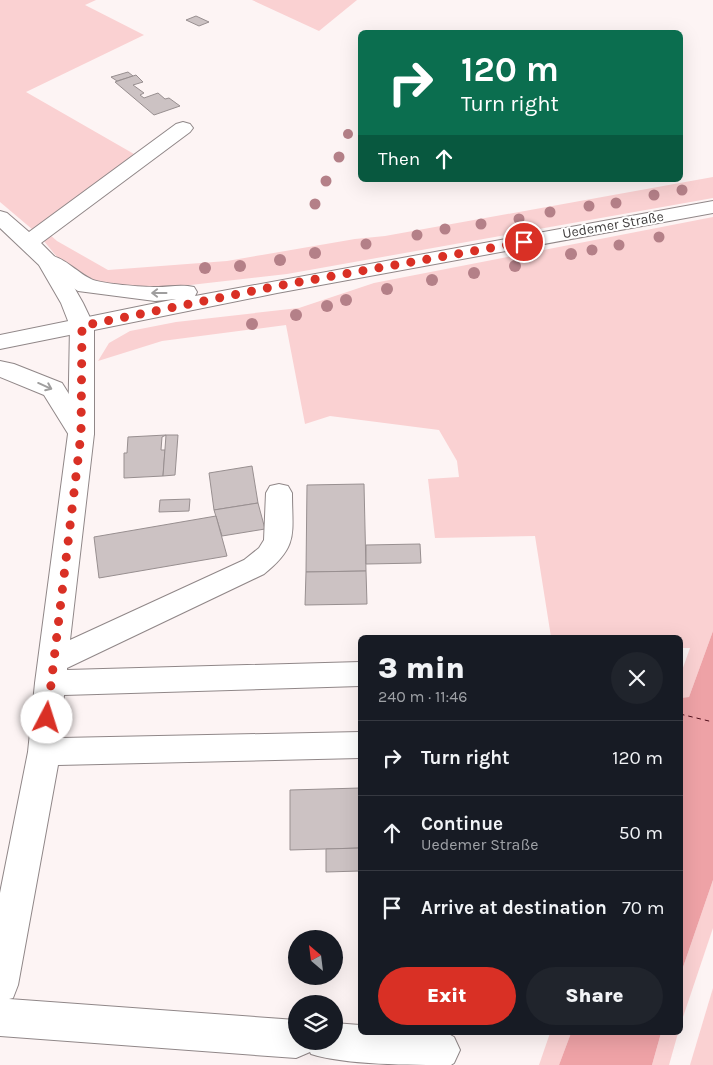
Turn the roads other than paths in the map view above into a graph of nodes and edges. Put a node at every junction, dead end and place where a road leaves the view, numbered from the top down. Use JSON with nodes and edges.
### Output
{"nodes":[{"id":1,"x":183,"y":128,"type":"dead end"},
{"id":2,"x":713,"y":207,"type":"edge"},
{"id":3,"x":0,"y":217,"type":"edge"},
{"id":4,"x":28,"y":243,"type":"junction"},
{"id":5,"x":48,"y":261,"type":"junction"},
{"id":6,"x":277,"y":286,"type":"junction"},
{"id":7,"x":82,"y":326,"type":"junction"},
{"id":8,"x":0,"y":342,"type":"edge"},
{"id":9,"x":0,"y":369,"type":"edge"},
{"id":10,"x":81,"y":434,"type":"junction"},
{"id":11,"x":279,"y":493,"type":"dead end"},
{"id":12,"x":52,"y":672,"type":"junction"},
{"id":13,"x":358,"y":674,"type":"edge"},
{"id":14,"x":358,"y":745,"type":"edge"},
{"id":15,"x":44,"y":752,"type":"junction"},
{"id":16,"x":0,"y":985,"type":"edge"},
{"id":17,"x":0,"y":1017,"type":"edge"},
{"id":18,"x":288,"y":1038,"type":"edge"},
{"id":19,"x":343,"y":1042,"type":"edge"},
{"id":20,"x":441,"y":1050,"type":"dead end"}],
"edges":[{"from":1,"to":4,"type":"main road"},
{"from":2,"to":6,"type":"main road","name":"Uedemer Straße"},
{"from":3,"to":4,"type":"main road"},
{"from":4,"to":5,"type":"main road"},
{"from":6,"to":5,"type":"main road","one_way":true},
{"from":5,"to":7,"type":"main road"},
{"from":6,"to":7,"type":"main road"},
{"from":7,"to":8,"type":"main road"},
{"from":7,"to":10,"type":"main road"},
{"from":9,"to":10,"type":"main road","one_way":true},
{"from":10,"to":12,"type":"main road"},
{"from":11,"to":12,"type":"main road"},
{"from":12,"to":13,"type":"main road"},
{"from":12,"to":15,"type":"main road"},
{"from":14,"to":15,"type":"main road"},
{"from":15,"to":16,"type":"main road"},
{"from":17,"to":18,"type":"main road"},
{"from":19,"to":20,"type":"main road"}]}
